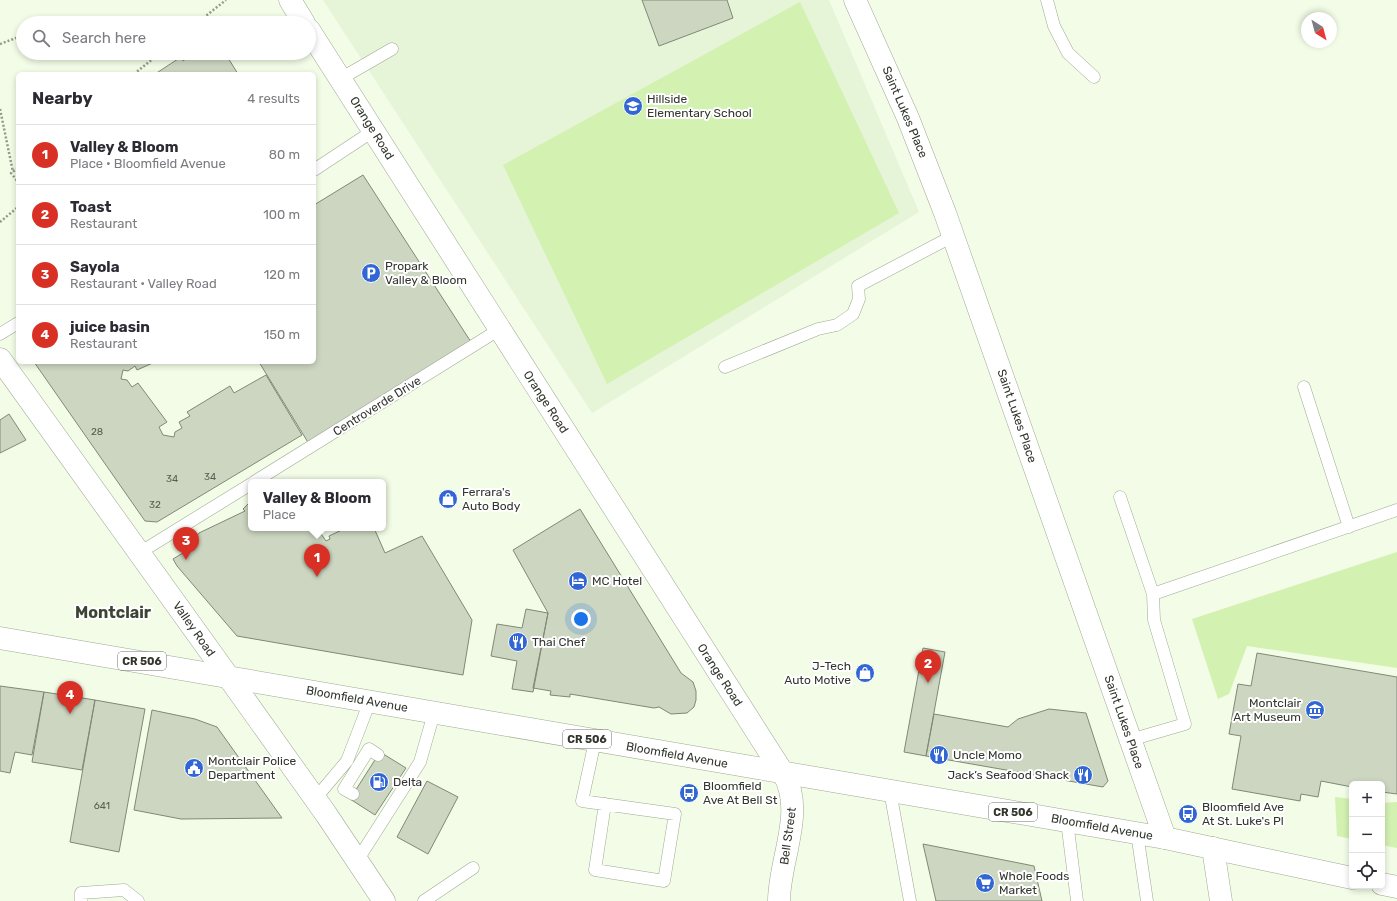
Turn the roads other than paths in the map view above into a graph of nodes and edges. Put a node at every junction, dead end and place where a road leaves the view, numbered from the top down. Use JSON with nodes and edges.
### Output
{"nodes":[{"id":1,"x":290,"y":0,"type":"edge"},
{"id":2,"x":856,"y":0,"type":"edge"},
{"id":3,"x":1047,"y":0,"type":"edge"},
{"id":4,"x":300,"y":16,"type":"edge"},
{"id":5,"x":316,"y":41,"type":"edge"},
{"id":6,"x":392,"y":49,"type":"dead end"},
{"id":7,"x":1094,"y":77,"type":"dead end"},
{"id":8,"x":340,"y":79,"type":"junction"},
{"id":9,"x":374,"y":131,"type":"junction"},
{"id":10,"x":316,"y":169,"type":"edge"},
{"id":11,"x":953,"y":236,"type":"junction"},
{"id":12,"x":16,"y":324,"type":"edge"},
{"id":13,"x":500,"y":329,"type":"junction"},
{"id":14,"x":0,"y":334,"type":"edge"},
{"id":15,"x":0,"y":359,"type":"edge"},
{"id":16,"x":725,"y":367,"type":"dead end"},
{"id":17,"x":1304,"y":386,"type":"dead end"},
{"id":18,"x":259,"y":479,"type":"edge"},
{"id":19,"x":248,"y":486,"type":"edge"},
{"id":20,"x":1120,"y":497,"type":"dead end"},
{"id":21,"x":1397,"y":510,"type":"edge"},
{"id":22,"x":1349,"y":527,"type":"junction"},
{"id":23,"x":139,"y":553,"type":"junction"},
{"id":24,"x":1152,"y":594,"type":"junction"},
{"id":25,"x":0,"y":638,"type":"edge"},
{"id":26,"x":227,"y":676,"type":"junction"},
{"id":27,"x":370,"y":700,"type":"junction"},
{"id":28,"x":434,"y":713,"type":"junction"},
{"id":29,"x":595,"y":740,"type":"junction"},
{"id":30,"x":1130,"y":740,"type":"junction"},
{"id":31,"x":378,"y":755,"type":"dead end"},
{"id":32,"x":346,"y":761,"type":"junction"},
{"id":33,"x":362,"y":771,"type":"junction"},
{"id":34,"x":783,"y":773,"type":"junction"},
{"id":35,"x":890,"y":791,"type":"junction"},
{"id":36,"x":353,"y":794,"type":"dead end"},
{"id":37,"x":315,"y":798,"type":"junction"},
{"id":38,"x":605,"y":804,"type":"junction"},
{"id":39,"x":1067,"y":821,"type":"junction"},
{"id":40,"x":1137,"y":833,"type":"junction"},
{"id":41,"x":1165,"y":838,"type":"junction"},
{"id":42,"x":1214,"y":848,"type":"junction"},
{"id":43,"x":357,"y":861,"type":"junction"},
{"id":44,"x":473,"y":868,"type":"dead end"},
{"id":45,"x":1349,"y":877,"type":"edge"},
{"id":46,"x":1385,"y":885,"type":"edge"},
{"id":47,"x":1397,"y":888,"type":"edge"},
{"id":48,"x":81,"y":901,"type":"edge"},
{"id":49,"x":138,"y":901,"type":"edge"},
{"id":50,"x":384,"y":901,"type":"edge"},
{"id":51,"x":424,"y":901,"type":"edge"},
{"id":52,"x":779,"y":901,"type":"edge"},
{"id":53,"x":910,"y":901,"type":"edge"},
{"id":54,"x":1077,"y":901,"type":"edge"},
{"id":55,"x":1147,"y":901,"type":"edge"},
{"id":56,"x":1221,"y":901,"type":"edge"}],
"edges":[{"from":1,"to":4,"type":"street"},
{"from":2,"to":11,"type":"street","name":"Saint Lukes Place"},
{"from":3,"to":7,"type":"lane"},
{"from":5,"to":8,"type":"street","name":"Orange Road"},
{"from":6,"to":8,"type":"lane"},
{"from":8,"to":9,"type":"street","name":"Orange Road"},
{"from":9,"to":10,"type":"lane"},
{"from":9,"to":13,"type":"street","name":"Orange Road"},
{"from":11,"to":16,"type":"lane"},
{"from":11,"to":30,"type":"street","name":"Saint Lukes Place"},
{"from":12,"to":14,"type":"lane"},
{"from":13,"to":18,"type":"lane","name":"Centroverde Drive"},
{"from":13,"to":34,"type":"street","name":"Orange Road"},
{"from":15,"to":23,"type":"street","name":"Valley Road"},
{"from":17,"to":22,"type":"lane"},
{"from":19,"to":23,"type":"lane"},
{"from":20,"to":24,"type":"lane"},
{"from":21,"to":22,"type":"lane"},
{"from":22,"to":24,"type":"lane"},
{"from":23,"to":26,"type":"street","name":"Valley Road"},
{"from":24,"to":30,"type":"lane"},
{"from":25,"to":26,"type":"street","name":"Bloomfield Avenue","number":"CR 506"},
{"from":26,"to":27,"type":"street","name":"Bloomfield Avenue","number":"CR 506"},
{"from":26,"to":37,"type":"street","name":"Valley Road"},
{"from":27,"to":28,"type":"street","name":"Bloomfield Avenue","number":"CR 506"},
{"from":27,"to":32,"type":"lane"},
{"from":28,"to":29,"type":"street","name":"Bloomfield Avenue","number":"CR 506"},
{"from":28,"to":43,"type":"lane"},
{"from":29,"to":34,"type":"street","name":"Bloomfield Avenue","number":"CR 506"},
{"from":29,"to":38,"type":"lane"},
{"from":30,"to":41,"type":"street","name":"Saint Lukes Place"},
{"from":31,"to":33,"type":"lane"},
{"from":32,"to":33,"type":"lane"},
{"from":32,"to":37,"type":"lane"},
{"from":33,"to":36,"type":"lane"},
{"from":34,"to":35,"type":"street","name":"Bloomfield Avenue","number":"CR 506"},
{"from":34,"to":52,"type":"street","name":"Bell Street"},
{"from":35,"to":39,"type":"street","name":"Bloomfield Avenue","number":"CR 506"},
{"from":35,"to":53,"type":"lane"},
{"from":37,"to":43,"type":"street","name":"Valley Road"},
{"from":38,"to":38,"type":"lane"},
{"from":39,"to":40,"type":"street","name":"Bloomfield Avenue","number":"CR 506"},
{"from":39,"to":54,"type":"lane"},
{"from":40,"to":41,"type":"street","name":"Bloomfield Avenue","number":"CR 506"},
{"from":40,"to":55,"type":"lane"},
{"from":41,"to":42,"type":"street","name":"Bloomfield Avenue","number":"CR 506"},
{"from":42,"to":45,"type":"street","name":"Bloomfield Avenue","number":"CR 506"},
{"from":42,"to":56,"type":"street"},
{"from":43,"to":50,"type":"street","name":"Valley Road"},
{"from":44,"to":51,"type":"lane"},
{"from":46,"to":47,"type":"street"},
{"from":48,"to":49,"type":"lane"}]}
